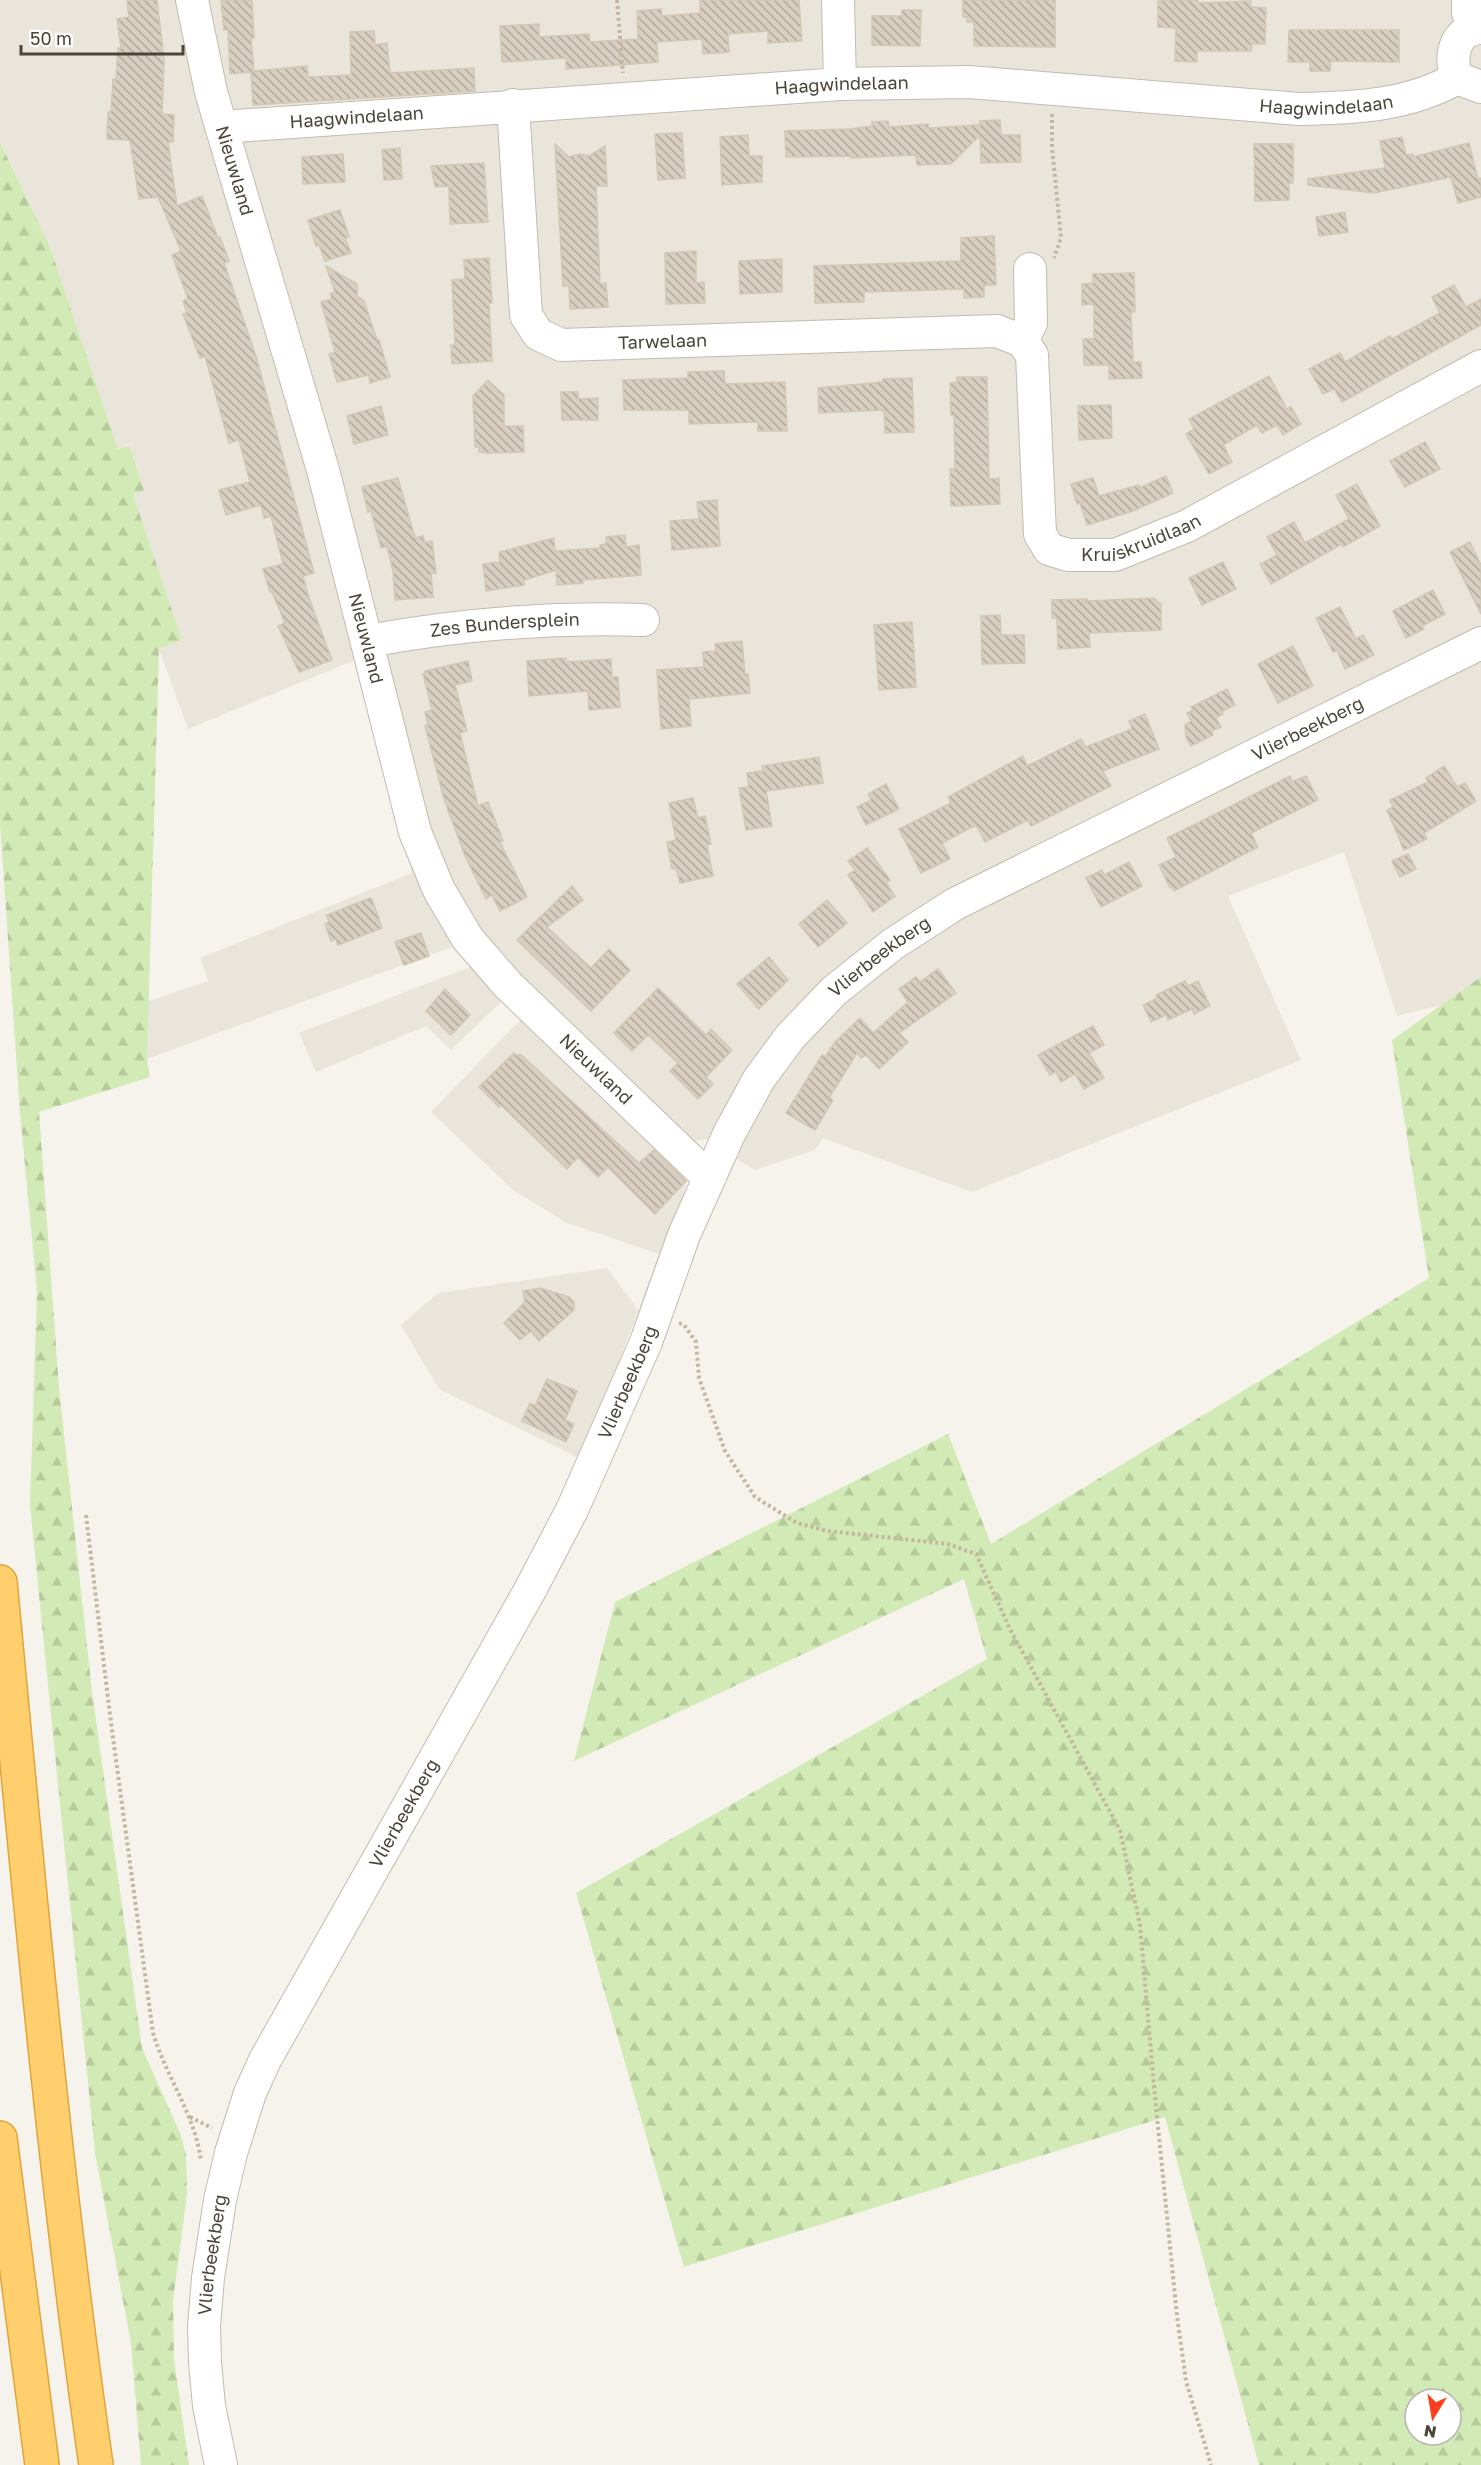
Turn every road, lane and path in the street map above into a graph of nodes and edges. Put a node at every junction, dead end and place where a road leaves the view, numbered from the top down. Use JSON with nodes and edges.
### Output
{"nodes":[{"id":1,"x":192,"y":0,"type":"edge"},
{"id":2,"x":617,"y":0,"type":"edge"},
{"id":3,"x":838,"y":0,"type":"edge"},
{"id":4,"x":1475,"y":19,"type":"edge"},
{"id":5,"x":1469,"y":83,"type":"edge"},
{"id":6,"x":840,"y":84,"type":"junction"},
{"id":7,"x":1052,"y":89,"type":"junction"},
{"id":8,"x":625,"y":98,"type":"junction"},
{"id":9,"x":513,"y":105,"type":"junction"},
{"id":10,"x":221,"y":127,"type":"junction"},
{"id":11,"x":1030,"y":269,"type":"joint"},
{"id":12,"x":1022,"y":341,"type":"junction"},
{"id":13,"x":1481,"y":366,"type":"edge"},
{"id":14,"x":643,"y":620,"type":"dead end"},
{"id":15,"x":368,"y":641,"type":"junction"},
{"id":16,"x":1481,"y":643,"type":"edge"},
{"id":17,"x":710,"y":1178,"type":"junction"},
{"id":18,"x":655,"y":1317,"type":"junction"},
{"id":19,"x":86,"y":1515,"type":"dead end"},
{"id":20,"x":0,"y":1582,"type":"edge"},
{"id":21,"x":190,"y":2117,"type":"dead end"},
{"id":22,"x":0,"y":2138,"type":"edge"},
{"id":23,"x":42,"y":2465,"type":"edge"},
{"id":24,"x":96,"y":2465,"type":"edge"},
{"id":25,"x":221,"y":2465,"type":"edge"},
{"id":26,"x":1211,"y":2465,"type":"edge"}],
"edges":[{"from":1,"to":10,"type":"street","name":"Nieuwland"},
{"from":2,"to":8,"type":"path"},
{"from":3,"to":6,"type":"street"},
{"from":4,"to":5,"type":"street"},
{"from":5,"to":7,"type":"street","name":"Haagwindelaan"},
{"from":6,"to":7,"type":"street","name":"Haagwindelaan"},
{"from":6,"to":8,"type":"street","name":"Haagwindelaan"},
{"from":7,"to":11,"type":"path"},
{"from":8,"to":9,"type":"street","name":"Haagwindelaan"},
{"from":9,"to":10,"type":"street","name":"Haagwindelaan"},
{"from":9,"to":12,"type":"street","name":"Tarwelaan"},
{"from":10,"to":15,"type":"street","name":"Nieuwland"},
{"from":11,"to":12,"type":"street"},
{"from":12,"to":13,"type":"street","name":"Kruiskruidlaan"},
{"from":14,"to":15,"type":"street","name":"Zes Bundersplein"},
{"from":15,"to":17,"type":"street","name":"Nieuwland"},
{"from":16,"to":17,"type":"street","name":"Vlierbeekberg"},
{"from":17,"to":18,"type":"street","name":"Vlierbeekberg"},
{"from":18,"to":25,"type":"street","name":"Vlierbeekberg"},
{"from":18,"to":26,"type":"path"},
{"from":19,"to":21,"type":"path"},
{"from":20,"to":24,"type":"highway"},
{"from":22,"to":23,"type":"highway"}]}
